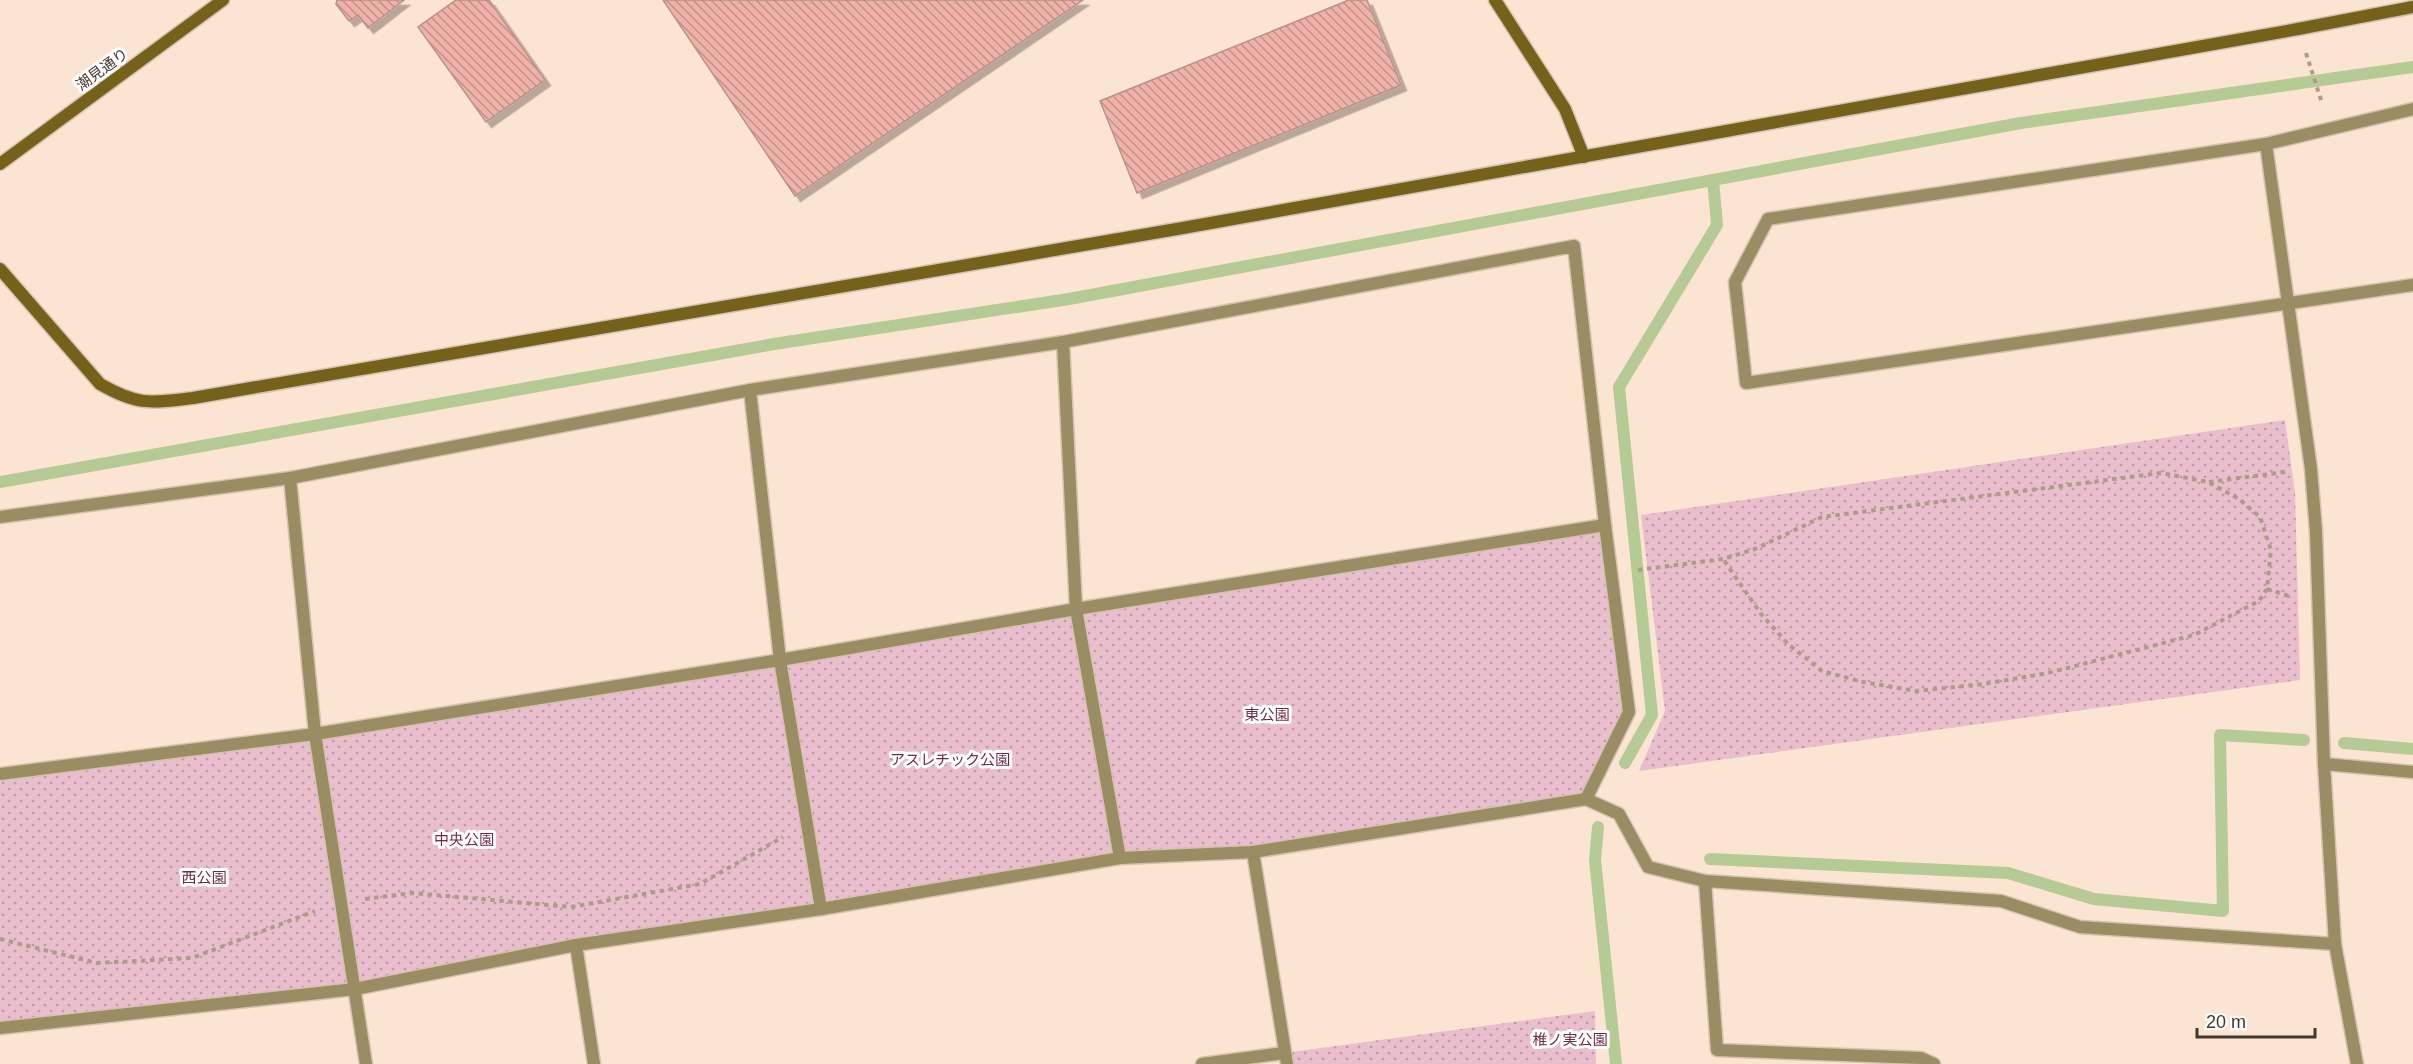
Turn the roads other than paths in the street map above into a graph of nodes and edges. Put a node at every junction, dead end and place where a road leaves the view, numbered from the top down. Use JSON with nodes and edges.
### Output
{"nodes":[{"id":1,"x":224,"y":0,"type":"edge"},
{"id":2,"x":1495,"y":0,"type":"edge"},
{"id":3,"x":2413,"y":7,"type":"edge"},
{"id":4,"x":2413,"y":109,"type":"edge"},
{"id":5,"x":2266,"y":144,"type":"junction"},
{"id":6,"x":1584,"y":157,"type":"junction"},
{"id":7,"x":0,"y":164,"type":"edge"},
{"id":8,"x":0,"y":269,"type":"edge"},
{"id":9,"x":2413,"y":285,"type":"edge"},
{"id":10,"x":2288,"y":304,"type":"junction"},
{"id":11,"x":1063,"y":342,"type":"junction"},
{"id":12,"x":750,"y":390,"type":"junction"},
{"id":13,"x":290,"y":478,"type":"junction"},
{"id":14,"x":0,"y":517,"type":"edge"},
{"id":15,"x":1605,"y":525,"type":"junction"},
{"id":16,"x":1076,"y":609,"type":"junction"},
{"id":17,"x":780,"y":660,"type":"junction"},
{"id":18,"x":315,"y":734,"type":"junction"},
{"id":19,"x":2324,"y":764,"type":"junction"},
{"id":20,"x":2413,"y":772,"type":"edge"},
{"id":21,"x":0,"y":774,"type":"edge"},
{"id":22,"x":1586,"y":799,"type":"junction"},
{"id":23,"x":1253,"y":852,"type":"junction"},
{"id":24,"x":1120,"y":858,"type":"junction"},
{"id":25,"x":1705,"y":881,"type":"junction"},
{"id":26,"x":821,"y":909,"type":"junction"},
{"id":27,"x":576,"y":945,"type":"junction"},
{"id":28,"x":2336,"y":945,"type":"junction"},
{"id":29,"x":355,"y":989,"type":"junction"},
{"id":30,"x":0,"y":1028,"type":"edge"},
{"id":31,"x":1286,"y":1058,"type":"edge"},
{"id":32,"x":366,"y":1064,"type":"edge"},
{"id":33,"x":594,"y":1064,"type":"edge"},
{"id":34,"x":1202,"y":1064,"type":"edge"},
{"id":35,"x":1934,"y":1064,"type":"edge"},
{"id":36,"x":2357,"y":1064,"type":"edge"}],
"edges":[{"from":1,"to":7,"type":"street","name":"潮見通り"},
{"from":2,"to":6,"type":"street"},
{"from":3,"to":6,"type":"street"},
{"from":4,"to":5,"type":"street"},
{"from":5,"to":10,"type":"street"},
{"from":5,"to":10,"type":"street"},
{"from":6,"to":8,"type":"street"},
{"from":9,"to":10,"type":"street"},
{"from":10,"to":19,"type":"street"},
{"from":11,"to":12,"type":"street"},
{"from":11,"to":15,"type":"street"},
{"from":11,"to":16,"type":"street"},
{"from":12,"to":13,"type":"street"},
{"from":12,"to":17,"type":"street"},
{"from":13,"to":14,"type":"street"},
{"from":13,"to":18,"type":"street"},
{"from":15,"to":16,"type":"street"},
{"from":15,"to":22,"type":"street"},
{"from":16,"to":17,"type":"street"},
{"from":16,"to":24,"type":"street"},
{"from":17,"to":18,"type":"street"},
{"from":17,"to":26,"type":"street"},
{"from":18,"to":21,"type":"street"},
{"from":18,"to":29,"type":"street"},
{"from":19,"to":20,"type":"street"},
{"from":19,"to":28,"type":"street"},
{"from":22,"to":23,"type":"street"},
{"from":22,"to":25,"type":"street"},
{"from":23,"to":24,"type":"street"},
{"from":23,"to":31,"type":"street"},
{"from":24,"to":26,"type":"street"},
{"from":25,"to":28,"type":"street"},
{"from":25,"to":35,"type":"street"},
{"from":26,"to":27,"type":"street"},
{"from":27,"to":29,"type":"street"},
{"from":27,"to":33,"type":"street"},
{"from":28,"to":36,"type":"street"},
{"from":29,"to":30,"type":"street"},
{"from":29,"to":32,"type":"street"},
{"from":31,"to":34,"type":"street"}]}
